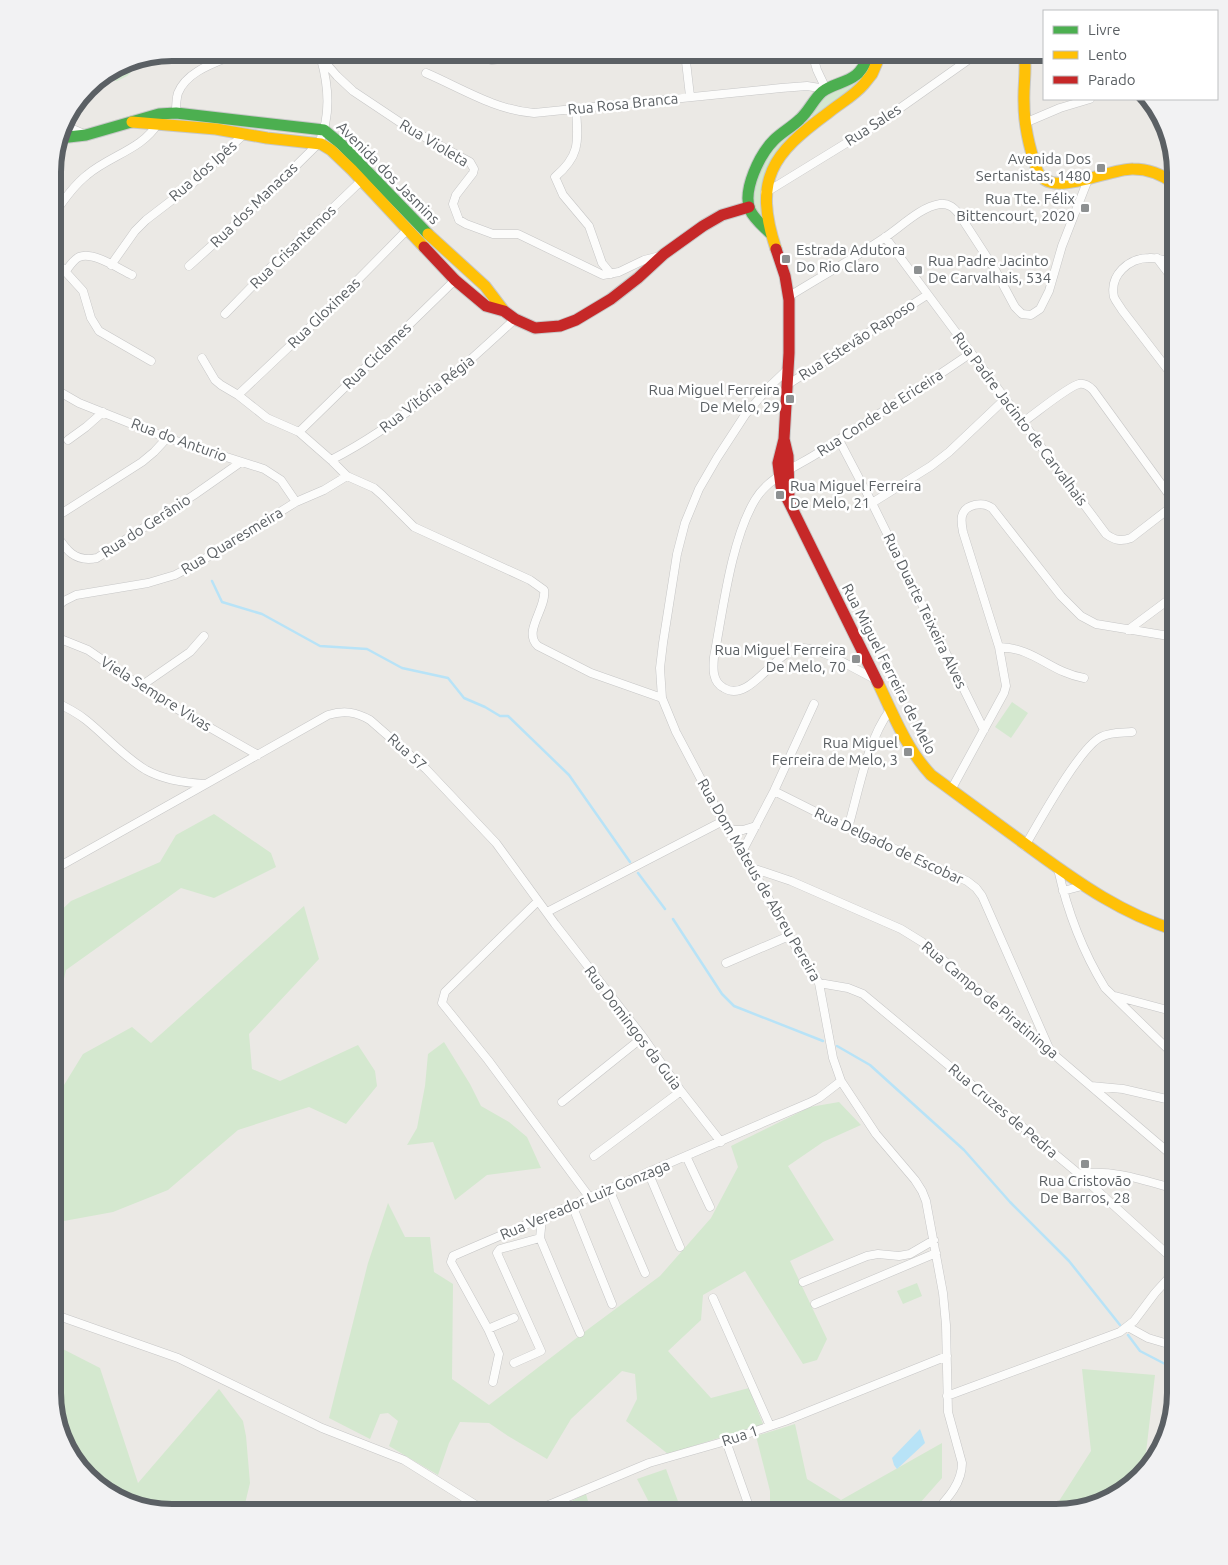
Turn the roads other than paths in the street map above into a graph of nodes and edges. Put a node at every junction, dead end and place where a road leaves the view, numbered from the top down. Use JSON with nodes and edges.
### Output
{"nodes":[{"id":1,"x":219,"y":61,"type":"edge"},
{"id":2,"x":321,"y":61,"type":"edge"},
{"id":3,"x":325,"y":61,"type":"edge"},
{"id":4,"x":686,"y":61,"type":"edge"},
{"id":5,"x":814,"y":61,"type":"edge"},
{"id":6,"x":867,"y":61,"type":"edge"},
{"id":7,"x":878,"y":61,"type":"edge"},
{"id":8,"x":967,"y":61,"type":"edge"},
{"id":9,"x":1025,"y":61,"type":"edge"},
{"id":10,"x":426,"y":73,"type":"dead end"},
{"id":11,"x":826,"y":90,"type":"junction"},
{"id":12,"x":690,"y":96,"type":"junction"},
{"id":13,"x":1087,"y":100,"type":"edge"},
{"id":14,"x":576,"y":109,"type":"junction"},
{"id":15,"x":176,"y":113,"type":"junction"},
{"id":16,"x":804,"y":115,"type":"junction"},
{"id":17,"x":158,"y":119,"type":"junction"},
{"id":18,"x":1027,"y":122,"type":"junction"},
{"id":19,"x":811,"y":126,"type":"junction"},
{"id":20,"x":70,"y":129,"type":"edge"},
{"id":21,"x":324,"y":130,"type":"junction"},
{"id":22,"x":244,"y":134,"type":"junction"},
{"id":23,"x":86,"y":135,"type":"junction"},
{"id":24,"x":67,"y":137,"type":"edge"},
{"id":25,"x":318,"y":143,"type":"junction"},
{"id":26,"x":1089,"y":177,"type":"junction"},
{"id":27,"x":1167,"y":179,"type":"edge"},
{"id":28,"x":361,"y":181,"type":"junction"},
{"id":29,"x":765,"y":192,"type":"junction"},
{"id":30,"x":61,"y":201,"type":"edge"},
{"id":31,"x":749,"y":207,"type":"junction"},
{"id":32,"x":407,"y":230,"type":"junction"},
{"id":33,"x":770,"y":234,"type":"junction"},
{"id":34,"x":885,"y":238,"type":"junction"},
{"id":35,"x":664,"y":254,"type":"junction"},
{"id":36,"x":1157,"y":258,"type":"junction"},
{"id":37,"x":1167,"y":261,"type":"edge"},
{"id":38,"x":111,"y":265,"type":"junction"},
{"id":39,"x":189,"y":266,"type":"dead end"},
{"id":40,"x":61,"y":267,"type":"edge"},
{"id":41,"x":1167,"y":271,"type":"edge"},
{"id":42,"x":65,"y":272,"type":"junction"},
{"id":43,"x":611,"y":274,"type":"junction"},
{"id":44,"x":132,"y":276,"type":"dead end"},
{"id":45,"x":455,"y":280,"type":"junction"},
{"id":46,"x":927,"y":295,"type":"junction"},
{"id":47,"x":788,"y":297,"type":"junction"},
{"id":48,"x":504,"y":311,"type":"junction"},
{"id":49,"x":225,"y":314,"type":"dead end"},
{"id":50,"x":515,"y":319,"type":"junction"},
{"id":51,"x":971,"y":353,"type":"junction"},
{"id":52,"x":202,"y":358,"type":"dead end"},
{"id":53,"x":151,"y":361,"type":"dead end"},
{"id":54,"x":1167,"y":368,"type":"edge"},
{"id":55,"x":788,"y":369,"type":"junction"},
{"id":56,"x":787,"y":385,"type":"junction"},
{"id":57,"x":61,"y":393,"type":"edge"},
{"id":58,"x":238,"y":395,"type":"junction"},
{"id":59,"x":1006,"y":399,"type":"junction"},
{"id":60,"x":103,"y":412,"type":"junction"},
{"id":61,"x":1023,"y":422,"type":"junction"},
{"id":62,"x":299,"y":432,"type":"junction"},
{"id":63,"x":167,"y":438,"type":"junction"},
{"id":64,"x":68,"y":440,"type":"dead end"},
{"id":65,"x":839,"y":440,"type":"junction"},
{"id":66,"x":331,"y":460,"type":"junction"},
{"id":67,"x":241,"y":462,"type":"junction"},
{"id":68,"x":783,"y":474,"type":"junction"},
{"id":69,"x":347,"y":476,"type":"junction"},
{"id":70,"x":1167,"y":492,"type":"edge"},
{"id":71,"x":296,"y":502,"type":"junction"},
{"id":72,"x":872,"y":503,"type":"junction"},
{"id":73,"x":1167,"y":511,"type":"edge"},
{"id":74,"x":61,"y":514,"type":"edge"},
{"id":75,"x":61,"y":542,"type":"edge"},
{"id":76,"x":1167,"y":602,"type":"edge"},
{"id":77,"x":61,"y":603,"type":"edge"},
{"id":78,"x":1128,"y":630,"type":"junction"},
{"id":79,"x":204,"y":636,"type":"dead end"},
{"id":80,"x":1167,"y":636,"type":"edge"},
{"id":81,"x":61,"y":639,"type":"edge"},
{"id":82,"x":999,"y":647,"type":"junction"},
{"id":83,"x":1084,"y":678,"type":"dead end"},
{"id":84,"x":875,"y":679,"type":"junction"},
{"id":85,"x":141,"y":686,"type":"junction"},
{"id":86,"x":662,"y":698,"type":"junction"},
{"id":87,"x":814,"y":704,"type":"dead end"},
{"id":88,"x":61,"y":705,"type":"edge"},
{"id":89,"x":890,"y":710,"type":"junction"},
{"id":90,"x":984,"y":730,"type":"junction"},
{"id":91,"x":1132,"y":732,"type":"dead end"},
{"id":92,"x":258,"y":755,"type":"junction"},
{"id":93,"x":206,"y":784,"type":"junction"},
{"id":94,"x":951,"y":790,"type":"junction"},
{"id":95,"x":774,"y":791,"type":"junction"},
{"id":96,"x":723,"y":821,"type":"junction"},
{"id":97,"x":756,"y":826,"type":"junction"},
{"id":98,"x":848,"y":828,"type":"junction"},
{"id":99,"x":728,"y":830,"type":"junction"},
{"id":100,"x":1025,"y":846,"type":"junction"},
{"id":101,"x":742,"y":852,"type":"junction"},
{"id":102,"x":61,"y":866,"type":"edge"},
{"id":103,"x":752,"y":868,"type":"junction"},
{"id":104,"x":1058,"y":869,"type":"junction"},
{"id":105,"x":1082,"y":886,"type":"junction"},
{"id":106,"x":1063,"y":892,"type":"junction"},
{"id":107,"x":538,"y":901,"type":"junction"},
{"id":108,"x":547,"y":912,"type":"junction"},
{"id":109,"x":1167,"y":928,"type":"edge"},
{"id":110,"x":789,"y":936,"type":"junction"},
{"id":111,"x":726,"y":963,"type":"dead end"},
{"id":112,"x":819,"y":984,"type":"junction"},
{"id":113,"x":1113,"y":996,"type":"junction"},
{"id":114,"x":1167,"y":1010,"type":"edge"},
{"id":115,"x":643,"y":1037,"type":"junction"},
{"id":116,"x":1167,"y":1047,"type":"edge"},
{"id":117,"x":1051,"y":1052,"type":"junction"},
{"id":118,"x":841,"y":1082,"type":"junction"},
{"id":119,"x":1092,"y":1086,"type":"junction"},
{"id":120,"x":681,"y":1091,"type":"junction"},
{"id":121,"x":1167,"y":1099,"type":"edge"},
{"id":122,"x":562,"y":1102,"type":"dead end"},
{"id":123,"x":721,"y":1142,"type":"junction"},
{"id":124,"x":1167,"y":1150,"type":"edge"},
{"id":125,"x":594,"y":1156,"type":"dead end"},
{"id":126,"x":686,"y":1156,"type":"junction"},
{"id":127,"x":648,"y":1172,"type":"junction"},
{"id":128,"x":1079,"y":1174,"type":"junction"},
{"id":129,"x":1167,"y":1186,"type":"edge"},
{"id":130,"x":609,"y":1189,"type":"junction"},
{"id":131,"x":590,"y":1198,"type":"junction"},
{"id":132,"x":572,"y":1206,"type":"junction"},
{"id":133,"x":710,"y":1207,"type":"dead end"},
{"id":134,"x":542,"y":1218,"type":"junction"},
{"id":135,"x":540,"y":1238,"type":"junction"},
{"id":136,"x":934,"y":1240,"type":"junction"},
{"id":137,"x":680,"y":1247,"type":"dead end"},
{"id":138,"x":936,"y":1253,"type":"junction"},
{"id":139,"x":1167,"y":1253,"type":"edge"},
{"id":140,"x":645,"y":1273,"type":"dead end"},
{"id":141,"x":1167,"y":1280,"type":"edge"},
{"id":142,"x":803,"y":1282,"type":"dead end"},
{"id":143,"x":713,"y":1298,"type":"dead end"},
{"id":144,"x":612,"y":1304,"type":"dead end"},
{"id":145,"x":815,"y":1304,"type":"dead end"},
{"id":146,"x":61,"y":1317,"type":"edge"},
{"id":147,"x":514,"y":1318,"type":"dead end"},
{"id":148,"x":1128,"y":1327,"type":"junction"},
{"id":149,"x":488,"y":1329,"type":"junction"},
{"id":150,"x":580,"y":1333,"type":"dead end"},
{"id":151,"x":1167,"y":1343,"type":"edge"},
{"id":152,"x":947,"y":1356,"type":"junction"},
{"id":153,"x":514,"y":1363,"type":"dead end"},
{"id":154,"x":493,"y":1382,"type":"dead end"},
{"id":155,"x":947,"y":1396,"type":"junction"},
{"id":156,"x":770,"y":1426,"type":"junction"},
{"id":157,"x":726,"y":1441,"type":"junction"},
{"id":158,"x":474,"y":1504,"type":"edge"},
{"id":159,"x":551,"y":1504,"type":"edge"},
{"id":160,"x":748,"y":1504,"type":"edge"},
{"id":161,"x":942,"y":1504,"type":"edge"}],
"edges":[{"from":1,"to":15,"type":"street"},
{"from":2,"to":21,"type":"street"},
{"from":3,"to":43,"type":"street","name":"Rua Violeta"},
{"from":4,"to":12,"type":"street"},
{"from":5,"to":11,"type":"street"},
{"from":6,"to":11,"type":"street"},
{"from":7,"to":19,"type":"street"},
{"from":8,"to":29,"type":"street","name":"Rua Sales"},
{"from":9,"to":18,"type":"street"},
{"from":10,"to":14,"type":"street","name":"Rua Rosa Branca"},
{"from":11,"to":12,"type":"street","name":"Rua Rosa Branca"},
{"from":11,"to":16,"type":"street"},
{"from":12,"to":14,"type":"street","name":"Rua Rosa Branca"},
{"from":13,"to":18,"type":"street"},
{"from":14,"to":43,"type":"street"},
{"from":15,"to":17,"type":"street","name":"Avenida dos Jasmins"},
{"from":15,"to":21,"type":"street","name":"Avenida dos Jasmins"},
{"from":16,"to":19,"type":"street"},
{"from":16,"to":31,"type":"street"},
{"from":17,"to":22,"type":"street","name":"Avenida dos Jasmins"},
{"from":17,"to":23,"type":"street","name":"Avenida dos Jasmins"},
{"from":17,"to":30,"type":"street"},
{"from":18,"to":26,"type":"street"},
{"from":19,"to":29,"type":"street"},
{"from":20,"to":23,"type":"street"},
{"from":21,"to":25,"type":"street"},
{"from":21,"to":48,"type":"street","name":"Avenida dos Jasmins"},
{"from":22,"to":25,"type":"street","name":"Avenida dos Jasmins"},
{"from":22,"to":38,"type":"street","name":"Rua dos Ipês"},
{"from":23,"to":24,"type":"street","name":"Avenida dos Jasmins"},
{"from":25,"to":28,"type":"street","name":"Avenida dos Jasmins"},
{"from":25,"to":39,"type":"street","name":"Rua dos Manacas"},
{"from":26,"to":27,"type":"street"},
{"from":26,"to":34,"type":"street"},
{"from":28,"to":32,"type":"street","name":"Avenida dos Jasmins"},
{"from":28,"to":49,"type":"street","name":"Rua Crisantemos"},
{"from":29,"to":33,"type":"street"},
{"from":31,"to":33,"type":"street"},
{"from":31,"to":35,"type":"street","name":"Avenida dos Jasmins"},
{"from":32,"to":45,"type":"street","name":"Avenida dos Jasmins"},
{"from":32,"to":58,"type":"street","name":"Rua Gloxineas"},
{"from":33,"to":47,"type":"street","name":"Rua Miguel Ferreira de Melo"},
{"from":34,"to":46,"type":"street","name":"Rua Padre Jacinto de Carvalhais"},
{"from":34,"to":47,"type":"street"},
{"from":35,"to":43,"type":"street"},
{"from":35,"to":50,"type":"street","name":"Avenida dos Jasmins"},
{"from":36,"to":37,"type":"street"},
{"from":36,"to":41,"type":"street"},
{"from":36,"to":54,"type":"street"},
{"from":38,"to":42,"type":"street"},
{"from":38,"to":44,"type":"street"},
{"from":40,"to":42,"type":"street"},
{"from":42,"to":53,"type":"street"},
{"from":45,"to":48,"type":"street","name":"Avenida dos Jasmins"},
{"from":45,"to":62,"type":"street","name":"Rua Ciclames"},
{"from":46,"to":51,"type":"street","name":"Rua Padre Jacinto de Carvalhais"},
{"from":46,"to":56,"type":"street","name":"Rua Estevão Raposo"},
{"from":47,"to":55,"type":"street","name":"Rua Miguel Ferreira de Melo"},
{"from":48,"to":50,"type":"street","name":"Avenida dos Jasmins"},
{"from":50,"to":66,"type":"street","name":"Rua Vitória Régia"},
{"from":51,"to":59,"type":"street","name":"Rua Padre Jacinto de Carvalhais"},
{"from":51,"to":65,"type":"street","name":"Rua Conde de Ericeira"},
{"from":52,"to":58,"type":"street"},
{"from":55,"to":56,"type":"street","name":"Rua Miguel Ferreira de Melo"},
{"from":55,"to":86,"type":"street","name":"Rua Dom Mateus de Abreu Pereira"},
{"from":56,"to":68,"type":"street","name":"Rua Miguel Ferreira de Melo"},
{"from":57,"to":60,"type":"street","name":"Rua do Anturio"},
{"from":58,"to":62,"type":"street"},
{"from":59,"to":61,"type":"street","name":"Rua Padre Jacinto de Carvalhais"},
{"from":59,"to":72,"type":"street"},
{"from":60,"to":63,"type":"street","name":"Rua do Anturio"},
{"from":60,"to":64,"type":"street"},
{"from":61,"to":70,"type":"street"},
{"from":61,"to":73,"type":"street","name":"Rua Padre Jacinto de Carvalhais"},
{"from":62,"to":66,"type":"street"},
{"from":63,"to":67,"type":"street","name":"Rua do Anturio"},
{"from":63,"to":74,"type":"street"},
{"from":65,"to":68,"type":"street","name":"Rua Conde de Ericeira"},
{"from":65,"to":72,"type":"street","name":"Rua Duarte Teixeira Alves"},
{"from":66,"to":69,"type":"street"},
{"from":67,"to":71,"type":"street","name":"Rua do Anturio"},
{"from":67,"to":75,"type":"street","name":"Rua do Gerânio"},
{"from":68,"to":84,"type":"street","name":"Rua Miguel Ferreira de Melo"},
{"from":68,"to":84,"type":"street","name":"Rua Conde de Ericeira"},
{"from":69,"to":71,"type":"street","name":"Rua Quaresmeira"},
{"from":69,"to":86,"type":"street"},
{"from":71,"to":77,"type":"street","name":"Rua Quaresmeira"},
{"from":72,"to":90,"type":"street","name":"Rua Duarte Teixeira Alves"},
{"from":76,"to":78,"type":"street"},
{"from":78,"to":80,"type":"street"},
{"from":78,"to":82,"type":"street"},
{"from":79,"to":85,"type":"street"},
{"from":81,"to":85,"type":"street","name":"Viela Sempre Vivas"},
{"from":82,"to":83,"type":"street"},
{"from":82,"to":90,"type":"street"},
{"from":84,"to":89,"type":"street","name":"Rua Miguel Ferreira de Melo"},
{"from":85,"to":92,"type":"street","name":"Viela Sempre Vivas"},
{"from":86,"to":96,"type":"street","name":"Rua Dom Mateus de Abreu Pereira"},
{"from":87,"to":95,"type":"street"},
{"from":88,"to":93,"type":"street"},
{"from":89,"to":94,"type":"street","name":"Rua Miguel Ferreira de Melo"},
{"from":89,"to":98,"type":"street"},
{"from":90,"to":94,"type":"street"},
{"from":91,"to":100,"type":"street"},
{"from":92,"to":93,"type":"street","name":"Rua 57"},
{"from":92,"to":107,"type":"street","name":"Rua 57"},
{"from":93,"to":102,"type":"street","name":"Rua 57"},
{"from":94,"to":100,"type":"street","name":"Rua Miguel Ferreira de Melo"},
{"from":95,"to":97,"type":"street"},
{"from":95,"to":98,"type":"street","name":"Rua Delgado de Escobar"},
{"from":96,"to":99,"type":"street","name":"Rua Dom Mateus de Abreu Pereira"},
{"from":96,"to":108,"type":"street"},
{"from":97,"to":99,"type":"street"},
{"from":97,"to":101,"type":"street"},
{"from":98,"to":117,"type":"street","name":"Rua Delgado de Escobar"},
{"from":99,"to":101,"type":"street","name":"Rua Dom Mateus de Abreu Pereira"},
{"from":100,"to":104,"type":"street","name":"Rua Miguel Ferreira de Melo"},
{"from":101,"to":103,"type":"street","name":"Rua Dom Mateus de Abreu Pereira"},
{"from":103,"to":110,"type":"street","name":"Rua Dom Mateus de Abreu Pereira"},
{"from":103,"to":117,"type":"street","name":"Rua Campo de Piratininga"},
{"from":104,"to":105,"type":"street","name":"Rua Miguel Ferreira de Melo"},
{"from":104,"to":106,"type":"street"},
{"from":105,"to":106,"type":"street"},
{"from":105,"to":109,"type":"street","name":"Rua Miguel Ferreira de Melo"},
{"from":106,"to":113,"type":"street"},
{"from":107,"to":108,"type":"street","name":"Rua 57"},
{"from":107,"to":131,"type":"street"},
{"from":108,"to":115,"type":"street","name":"Rua Domingos da Guia"},
{"from":110,"to":111,"type":"street"},
{"from":110,"to":112,"type":"street","name":"Rua Dom Mateus de Abreu Pereira"},
{"from":112,"to":118,"type":"street","name":"Rua Dom Mateus de Abreu Pereira"},
{"from":112,"to":128,"type":"street","name":"Rua Cruzes de Pedra"},
{"from":113,"to":114,"type":"street"},
{"from":113,"to":116,"type":"street"},
{"from":115,"to":120,"type":"street","name":"Rua Domingos da Guia"},
{"from":115,"to":122,"type":"street"},
{"from":117,"to":119,"type":"street","name":"Rua Campo de Piratininga"},
{"from":118,"to":123,"type":"street","name":"Rua Vereador Luiz Gonzaga"},
{"from":118,"to":136,"type":"street","name":"Rua Dom Mateus de Abreu Pereira"},
{"from":119,"to":121,"type":"street"},
{"from":119,"to":124,"type":"street","name":"Rua Campo de Piratininga"},
{"from":120,"to":123,"type":"street","name":"Rua Domingos da Guia"},
{"from":120,"to":125,"type":"street"},
{"from":123,"to":126,"type":"street","name":"Rua Vereador Luiz Gonzaga"},
{"from":126,"to":127,"type":"street","name":"Rua Vereador Luiz Gonzaga"},
{"from":126,"to":133,"type":"street"},
{"from":127,"to":130,"type":"street","name":"Rua Vereador Luiz Gonzaga"},
{"from":127,"to":137,"type":"street"},
{"from":128,"to":129,"type":"street"},
{"from":128,"to":139,"type":"street","name":"Rua Cruzes de Pedra"},
{"from":130,"to":131,"type":"street","name":"Rua Vereador Luiz Gonzaga"},
{"from":130,"to":140,"type":"street"},
{"from":131,"to":132,"type":"street","name":"Rua Vereador Luiz Gonzaga"},
{"from":132,"to":134,"type":"street","name":"Rua Vereador Luiz Gonzaga"},
{"from":132,"to":144,"type":"street"},
{"from":134,"to":135,"type":"street"},
{"from":134,"to":149,"type":"street","name":"Rua Vereador Luiz Gonzaga"},
{"from":135,"to":150,"type":"street"},
{"from":135,"to":153,"type":"street"},
{"from":136,"to":138,"type":"street","name":"Rua Dom Mateus de Abreu Pereira"},
{"from":136,"to":142,"type":"street"},
{"from":138,"to":145,"type":"street"},
{"from":138,"to":152,"type":"street","name":"Rua Dom Mateus de Abreu Pereira"},
{"from":141,"to":148,"type":"street"},
{"from":143,"to":156,"type":"street"},
{"from":146,"to":158,"type":"street"},
{"from":147,"to":149,"type":"street"},
{"from":148,"to":151,"type":"street"},
{"from":148,"to":155,"type":"street"},
{"from":149,"to":154,"type":"street","name":"Rua Vereador Luiz Gonzaga"},
{"from":152,"to":155,"type":"street","name":"Rua Dom Mateus de Abreu Pereira"},
{"from":152,"to":156,"type":"street","name":"Rua 1"},
{"from":155,"to":161,"type":"street","name":"Rua Dom Mateus de Abreu Pereira"},
{"from":156,"to":157,"type":"street","name":"Rua 1"},
{"from":157,"to":159,"type":"street","name":"Rua 1"},
{"from":157,"to":160,"type":"street"}]}
